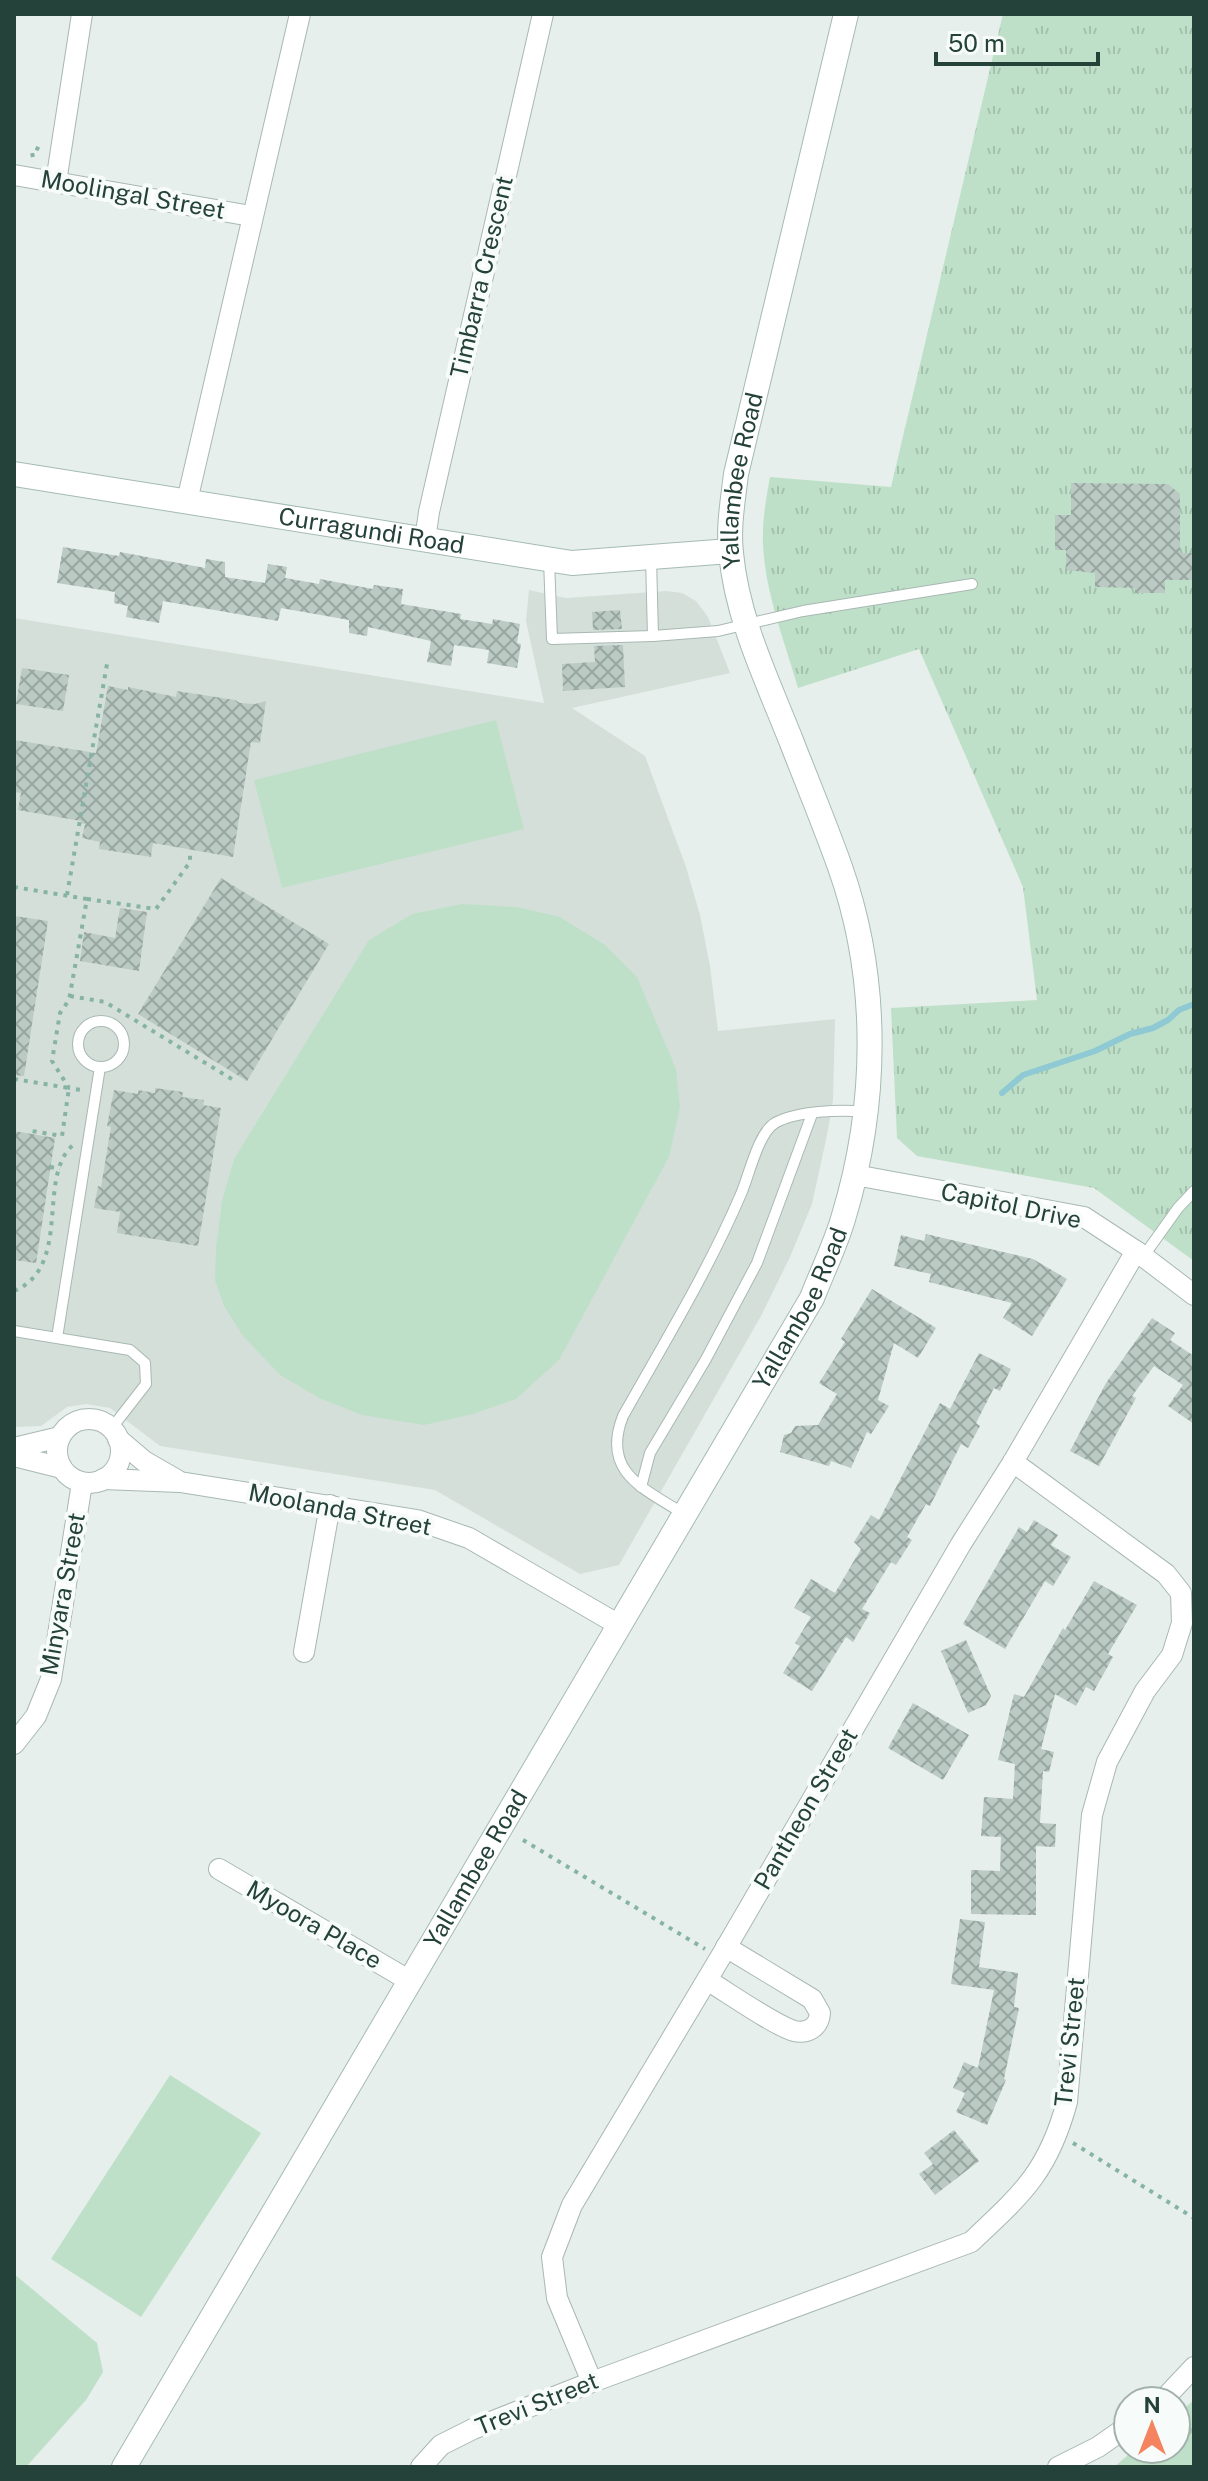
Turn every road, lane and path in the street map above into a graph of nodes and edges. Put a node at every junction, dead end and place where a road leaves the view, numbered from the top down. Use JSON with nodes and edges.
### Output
{"nodes":[{"id":1,"x":82,"y":14,"type":"edge"},
{"id":2,"x":300,"y":14,"type":"edge"},
{"id":3,"x":543,"y":14,"type":"edge"},
{"id":4,"x":846,"y":14,"type":"edge"},
{"id":5,"x":14,"y":175,"type":"edge"},
{"id":6,"x":56,"y":182,"type":"junction"},
{"id":7,"x":251,"y":216,"type":"junction"},
{"id":8,"x":14,"y":474,"type":"edge"},
{"id":9,"x":187,"y":501,"type":"junction"},
{"id":10,"x":425,"y":540,"type":"junction"},
{"id":11,"x":730,"y":551,"type":"junction"},
{"id":12,"x":651,"y":558,"type":"junction"},
{"id":13,"x":549,"y":560,"type":"junction"},
{"id":14,"x":972,"y":584,"type":"dead end"},
{"id":15,"x":746,"y":624,"type":"junction"},
{"id":16,"x":653,"y":636,"type":"junction"},
{"id":17,"x":107,"y":664,"type":"dead end"},
{"id":18,"x":190,"y":850,"type":"dead end"},
{"id":19,"x":14,"y":887,"type":"edge"},
{"id":20,"x":67,"y":895,"type":"junction"},
{"id":21,"x":87,"y":899,"type":"junction"},
{"id":22,"x":70,"y":996,"type":"junction"},
{"id":23,"x":100,"y":1067,"type":"junction"},
{"id":24,"x":14,"y":1079,"type":"edge"},
{"id":25,"x":235,"y":1081,"type":"dead end"},
{"id":26,"x":69,"y":1088,"type":"junction"},
{"id":27,"x":98,"y":1093,"type":"junction"},
{"id":28,"x":867,"y":1112,"type":"junction"},
{"id":29,"x":812,"y":1114,"type":"junction"},
{"id":30,"x":32,"y":1131,"type":"dead end"},
{"id":31,"x":62,"y":1136,"type":"junction"},
{"id":32,"x":77,"y":1140,"type":"dead end"},
{"id":33,"x":66,"y":1150,"type":"dead end"},
{"id":34,"x":50,"y":1167,"type":"dead end"},
{"id":35,"x":60,"y":1169,"type":"junction"},
{"id":36,"x":855,"y":1175,"type":"junction"},
{"id":37,"x":1194,"y":1191,"type":"edge"},
{"id":38,"x":1140,"y":1254,"type":"junction"},
{"id":39,"x":14,"y":1291,"type":"edge"},
{"id":40,"x":1194,"y":1295,"type":"edge"},
{"id":41,"x":14,"y":1331,"type":"edge"},
{"id":42,"x":57,"y":1338,"type":"junction"},
{"id":43,"x":115,"y":1434,"type":"junction"},
{"id":44,"x":60,"y":1437,"type":"junction"},
{"id":45,"x":14,"y":1448,"type":"edge"},
{"id":46,"x":14,"y":1456,"type":"edge"},
{"id":47,"x":1013,"y":1462,"type":"junction"},
{"id":48,"x":62,"y":1468,"type":"junction"},
{"id":49,"x":93,"y":1481,"type":"junction"},
{"id":50,"x":180,"y":1482,"type":"junction"},
{"id":51,"x":641,"y":1487,"type":"junction"},
{"id":52,"x":330,"y":1505,"type":"junction"},
{"id":53,"x":684,"y":1514,"type":"junction"},
{"id":54,"x":619,"y":1625,"type":"junction"},
{"id":55,"x":304,"y":1652,"type":"dead end"},
{"id":56,"x":14,"y":1744,"type":"edge"},
{"id":57,"x":523,"y":1840,"type":"dead end"},
{"id":58,"x":219,"y":1869,"type":"dead end"},
{"id":59,"x":723,"y":1953,"type":"junction"},
{"id":60,"x":707,"y":1980,"type":"junction"},
{"id":61,"x":410,"y":1981,"type":"junction"},
{"id":62,"x":1071,"y":2142,"type":"dead end"},
{"id":63,"x":1194,"y":2218,"type":"edge"},
{"id":64,"x":1194,"y":2367,"type":"edge"},
{"id":65,"x":592,"y":2382,"type":"junction"},
{"id":66,"x":1177,"y":2385,"type":"edge"},
{"id":67,"x":1112,"y":2437,"type":"edge"},
{"id":68,"x":124,"y":2467,"type":"edge"},
{"id":69,"x":421,"y":2467,"type":"edge"},
{"id":70,"x":1058,"y":2467,"type":"edge"}],
"edges":[{"from":1,"to":6,"type":"street"},
{"from":2,"to":7,"type":"street"},
{"from":3,"to":10,"type":"street","name":"Timbarra Crescent"},
{"from":4,"to":11,"type":"main road","name":"Yallambee Road"},
{"from":5,"to":6,"type":"street","name":"Moolingal Street"},
{"from":6,"to":7,"type":"street","name":"Moolingal Street"},
{"from":7,"to":9,"type":"street"},
{"from":8,"to":9,"type":"main road","name":"Curragundi Road"},
{"from":9,"to":10,"type":"main road","name":"Curragundi Road"},
{"from":10,"to":13,"type":"main road","name":"Curragundi Road"},
{"from":11,"to":12,"type":"main road","name":"Curragundi Road"},
{"from":11,"to":15,"type":"main road","name":"Yallambee Road"},
{"from":12,"to":13,"type":"main road","name":"Curragundi Road"},
{"from":12,"to":16,"type":"lane"},
{"from":13,"to":16,"type":"lane"},
{"from":14,"to":15,"type":"lane"},
{"from":15,"to":16,"type":"lane"},
{"from":15,"to":28,"type":"main road","name":"Yallambee Road"},
{"from":17,"to":20,"type":"path"},
{"from":18,"to":21,"type":"path"},
{"from":19,"to":20,"type":"path"},
{"from":20,"to":21,"type":"path"},
{"from":21,"to":22,"type":"path"},
{"from":22,"to":25,"type":"path"},
{"from":22,"to":26,"type":"path"},
{"from":23,"to":23,"type":"lane"},
{"from":23,"to":27,"type":"lane"},
{"from":24,"to":26,"type":"path"},
{"from":26,"to":27,"type":"path"},
{"from":26,"to":31,"type":"path"},
{"from":27,"to":42,"type":"lane"},
{"from":28,"to":29,"type":"lane"},
{"from":28,"to":36,"type":"main road","name":"Yallambee Road"},
{"from":29,"to":51,"type":"lane"},
{"from":29,"to":51,"type":"lane"},
{"from":30,"to":31,"type":"path"},
{"from":31,"to":32,"type":"path"},
{"from":33,"to":35,"type":"path"},
{"from":34,"to":35,"type":"path"},
{"from":35,"to":39,"type":"path"},
{"from":36,"to":38,"type":"street","name":"Capitol Drive"},
{"from":36,"to":53,"type":"main road","name":"Yallambee Road"},
{"from":37,"to":38,"type":"lane"},
{"from":38,"to":40,"type":"street","name":"Capitol Drive"},
{"from":38,"to":47,"type":"street","name":"Pantheon Street"},
{"from":41,"to":42,"type":"lane"},
{"from":42,"to":43,"type":"lane"},
{"from":43,"to":44,"type":"street"},
{"from":43,"to":49,"type":"street"},
{"from":43,"to":50,"type":"street","name":"Moolanda Street"},
{"from":44,"to":45,"type":"street"},
{"from":44,"to":48,"type":"street"},
{"from":46,"to":48,"type":"street"},
{"from":47,"to":59,"type":"street","name":"Pantheon Street"},
{"from":47,"to":65,"type":"street","name":"Trevi Street"},
{"from":48,"to":49,"type":"street"},
{"from":49,"to":50,"type":"street","name":"Moolanda Street"},
{"from":49,"to":56,"type":"street","name":"Minyara Street"},
{"from":50,"to":52,"type":"street","name":"Moolanda Street"},
{"from":51,"to":53,"type":"lane"},
{"from":52,"to":54,"type":"street","name":"Moolanda Street"},
{"from":52,"to":55,"type":"street"},
{"from":53,"to":54,"type":"main road","name":"Yallambee Road"},
{"from":54,"to":61,"type":"main road","name":"Yallambee Road"},
{"from":57,"to":59,"type":"path"},
{"from":58,"to":61,"type":"street","name":"Myoora Place"},
{"from":59,"to":60,"type":"street","name":"Pantheon Street"},
{"from":59,"to":60,"type":"street"},
{"from":60,"to":65,"type":"street","name":"Pantheon Street"},
{"from":61,"to":68,"type":"main road","name":"Yallambee Road"},
{"from":62,"to":63,"type":"path"},
{"from":64,"to":66,"type":"street"},
{"from":65,"to":69,"type":"street","name":"Trevi Street"},
{"from":67,"to":70,"type":"street"}]}
